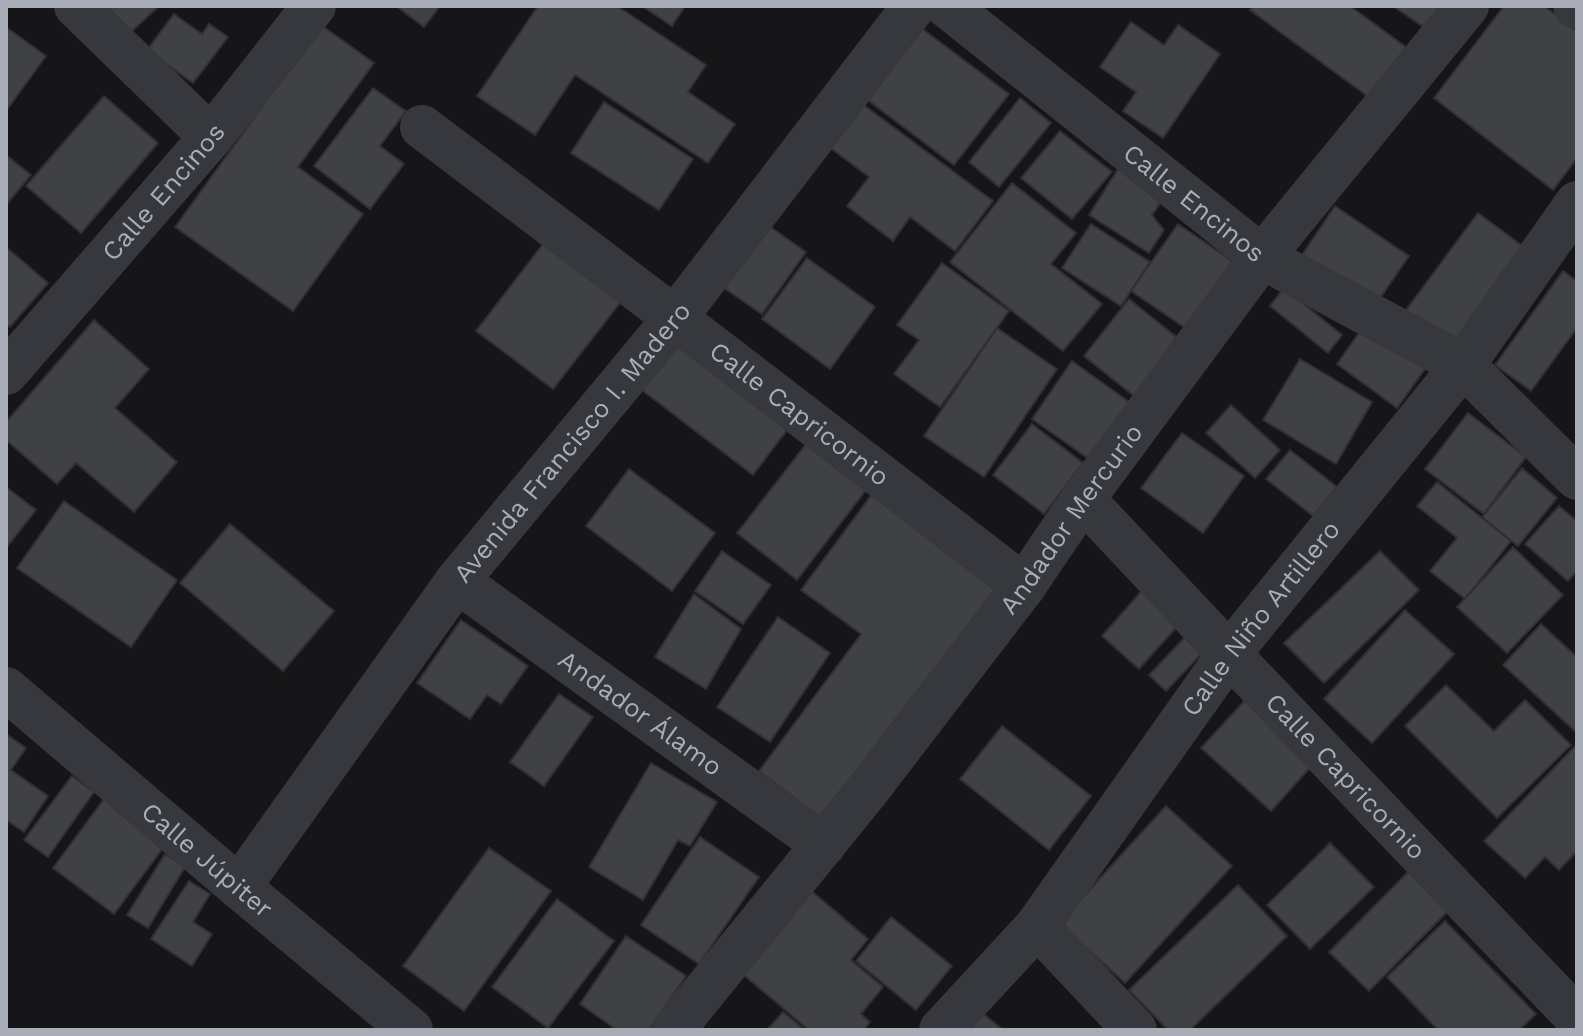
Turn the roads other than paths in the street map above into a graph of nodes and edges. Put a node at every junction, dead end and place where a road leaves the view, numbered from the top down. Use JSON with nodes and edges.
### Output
{"nodes":[{"id":1,"x":76,"y":6,"type":"edge"},
{"id":2,"x":314,"y":6,"type":"edge"},
{"id":3,"x":914,"y":6,"type":"edge"},
{"id":4,"x":947,"y":6,"type":"edge"},
{"id":5,"x":1467,"y":6,"type":"edge"},
{"id":6,"x":422,"y":127,"type":"dead end"},
{"id":7,"x":211,"y":137,"type":"junction"},
{"id":8,"x":1577,"y":203,"type":"edge"},
{"id":9,"x":1262,"y":257,"type":"junction"},
{"id":10,"x":675,"y":318,"type":"junction"},
{"id":11,"x":10,"y":360,"type":"edge"},
{"id":12,"x":1463,"y":365,"type":"junction"},
{"id":13,"x":1577,"y":478,"type":"edge"},
{"id":14,"x":1083,"y":499,"type":"junction"},
{"id":15,"x":457,"y":581,"type":"junction"},
{"id":16,"x":1024,"y":586,"type":"junction"},
{"id":17,"x":1229,"y":654,"type":"junction"},
{"id":18,"x":6,"y":689,"type":"edge"},
{"id":19,"x":824,"y":845,"type":"junction"},
{"id":20,"x":239,"y":887,"type":"junction"},
{"id":21,"x":1037,"y":926,"type":"junction"},
{"id":22,"x":1577,"y":1018,"type":"edge"},
{"id":23,"x":411,"y":1030,"type":"edge"},
{"id":24,"x":673,"y":1030,"type":"edge"},
{"id":25,"x":941,"y":1030,"type":"edge"},
{"id":26,"x":1135,"y":1030,"type":"edge"}],
"edges":[{"from":1,"to":7,"type":"street"},
{"from":2,"to":7,"type":"street","name":"Calle Encinos"},
{"from":3,"to":10,"type":"street","name":"Avenida Francisco I. Madero"},
{"from":4,"to":9,"type":"street","name":"Calle Encinos"},
{"from":5,"to":9,"type":"street","name":"Andador Mercurio"},
{"from":6,"to":10,"type":"street","name":"Calle Capricornio"},
{"from":7,"to":11,"type":"street","name":"Calle Encinos"},
{"from":8,"to":12,"type":"street","name":"Calle Niño Artillero"},
{"from":9,"to":12,"type":"street","name":"Calle Encinos"},
{"from":9,"to":14,"type":"street","name":"Andador Mercurio"},
{"from":10,"to":15,"type":"street","name":"Avenida Francisco I. Madero"},
{"from":10,"to":16,"type":"street","name":"Calle Capricornio"},
{"from":12,"to":13,"type":"street","name":"Calle Encinos"},
{"from":12,"to":17,"type":"street","name":"Calle Niño Artillero"},
{"from":14,"to":16,"type":"street","name":"Andador Mercurio"},
{"from":14,"to":17,"type":"street","name":"Calle Capricornio"},
{"from":15,"to":19,"type":"street","name":"Andador Álamo"},
{"from":15,"to":20,"type":"street","name":"Avenida Francisco I. Madero"},
{"from":16,"to":19,"type":"street","name":"Andador Mercurio"},
{"from":17,"to":21,"type":"street","name":"Calle Niño Artillero"},
{"from":17,"to":22,"type":"street","name":"Calle Capricornio"},
{"from":18,"to":20,"type":"street","name":"Calle Júpiter"},
{"from":19,"to":24,"type":"street","name":"Andador Mercurio"},
{"from":20,"to":23,"type":"street","name":"Calle Júpiter"},
{"from":21,"to":25,"type":"street","name":"Calle Niño Artillero"},
{"from":21,"to":26,"type":"street"}]}
